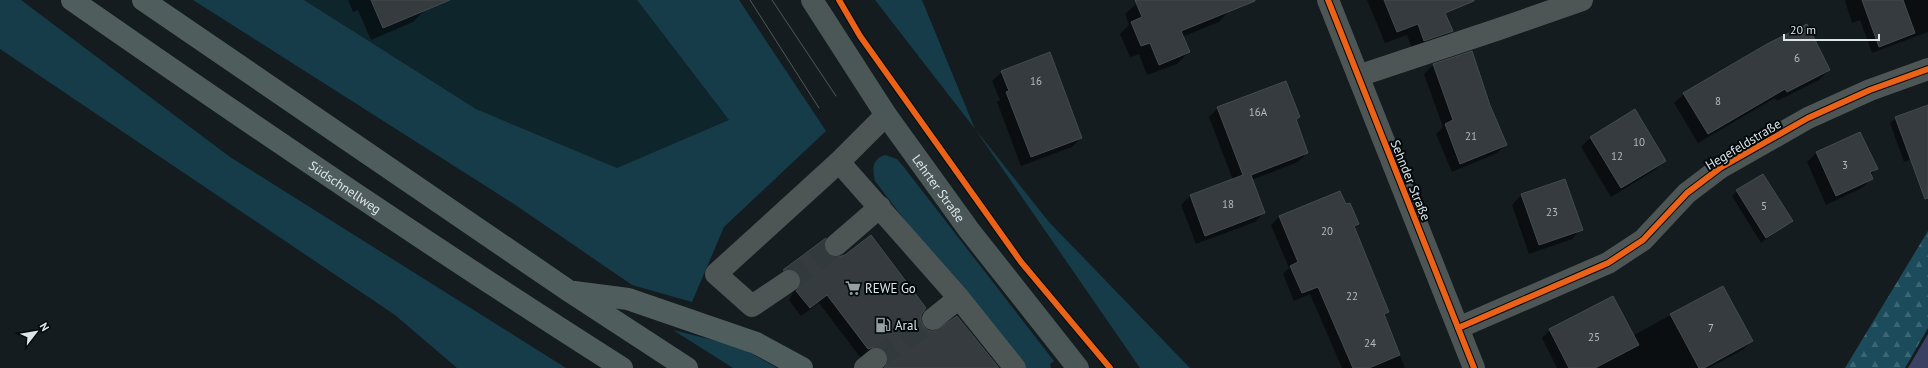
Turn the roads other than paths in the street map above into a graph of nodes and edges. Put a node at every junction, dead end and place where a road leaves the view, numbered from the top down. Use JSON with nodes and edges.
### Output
{"nodes":[{"id":1,"x":72,"y":0,"type":"edge"},
{"id":2,"x":143,"y":0,"type":"edge"},
{"id":3,"x":812,"y":0,"type":"edge"},
{"id":4,"x":1328,"y":0,"type":"edge"},
{"id":5,"x":1582,"y":0,"type":"edge"},
{"id":6,"x":1928,"y":69,"type":"edge"},
{"id":7,"x":1358,"y":76,"type":"junction"},
{"id":8,"x":886,"y":115,"type":"junction"},
{"id":9,"x":839,"y":162,"type":"junction"},
{"id":10,"x":880,"y":207,"type":"junction"},
{"id":11,"x":836,"y":245,"type":"tunnel mouth"},
{"id":12,"x":789,"y":281,"type":"tunnel mouth"},
{"id":13,"x":569,"y":291,"type":"junction"},
{"id":14,"x":959,"y":298,"type":"junction"},
{"id":15,"x":933,"y":319,"type":"tunnel mouth"},
{"id":16,"x":1458,"y":328,"type":"junction"},
{"id":17,"x":602,"y":360,"type":"edge"},
{"id":18,"x":622,"y":368,"type":"edge"},
{"id":19,"x":687,"y":368,"type":"edge"},
{"id":20,"x":802,"y":368,"type":"edge"},
{"id":21,"x":1015,"y":368,"type":"edge"},
{"id":22,"x":1078,"y":368,"type":"edge"},
{"id":23,"x":1474,"y":368,"type":"edge"}],
"edges":[{"from":1,"to":17,"type":"highway","name":"Südschnellweg"},
{"from":2,"to":13,"type":"highway"},
{"from":3,"to":8,"type":"main road","name":"Lehrter Straße"},
{"from":4,"to":7,"type":"street","name":"Sehnder Straße"},
{"from":5,"to":7,"type":"street"},
{"from":6,"to":16,"type":"street","name":"Hegefeldstraße"},
{"from":7,"to":16,"type":"street","name":"Sehnder Straße"},
{"from":8,"to":9,"type":"street"},
{"from":8,"to":22,"type":"main road","name":"Lehrter Straße"},
{"from":9,"to":10,"type":"street"},
{"from":9,"to":12,"type":"street"},
{"from":10,"to":11,"type":"street"},
{"from":10,"to":14,"type":"street"},
{"from":13,"to":19,"type":"highway"},
{"from":13,"to":20,"type":"highway"},
{"from":14,"to":15,"type":"street"},
{"from":14,"to":21,"type":"street"},
{"from":16,"to":23,"type":"street","name":"Sehnder Straße"},
{"from":17,"to":18,"type":"highway","name":"Südschnellweg"}]}
